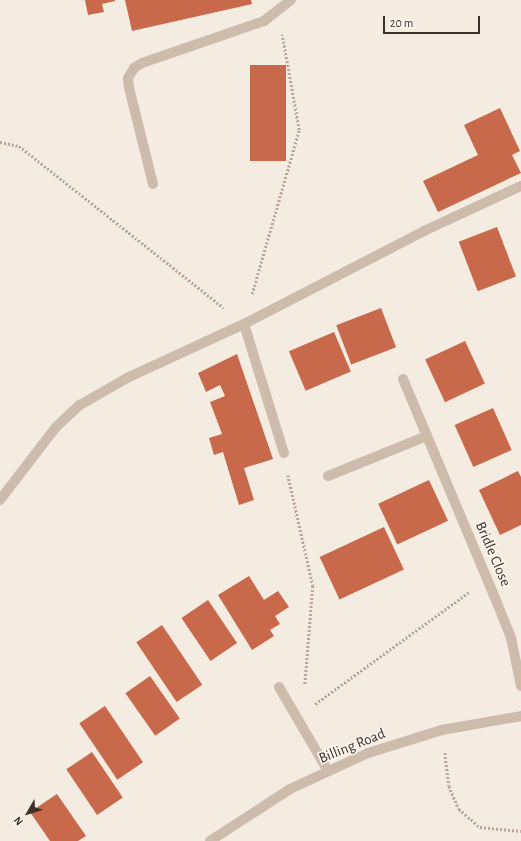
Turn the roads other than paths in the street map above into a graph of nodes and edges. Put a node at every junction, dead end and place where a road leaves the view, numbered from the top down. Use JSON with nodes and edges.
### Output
{"nodes":[{"id":1,"x":291,"y":0,"type":"edge"},
{"id":2,"x":153,"y":184,"type":"dead end"},
{"id":3,"x":521,"y":186,"type":"edge"},
{"id":4,"x":244,"y":324,"type":"junction"},
{"id":5,"x":403,"y":379,"type":"dead end"},
{"id":6,"x":427,"y":436,"type":"junction"},
{"id":7,"x":284,"y":454,"type":"road end"},
{"id":8,"x":328,"y":476,"type":"dead end"},
{"id":9,"x":0,"y":500,"type":"edge"},
{"id":10,"x":521,"y":686,"type":"edge"},
{"id":11,"x":279,"y":687,"type":"dead end"},
{"id":12,"x":521,"y":716,"type":"edge"},
{"id":13,"x":328,"y":772,"type":"junction"},
{"id":14,"x":210,"y":841,"type":"edge"}],
"edges":[{"from":1,"to":2,"type":"street"},
{"from":3,"to":4,"type":"street"},
{"from":4,"to":7,"type":"street"},
{"from":4,"to":9,"type":"street"},
{"from":5,"to":6,"type":"street","name":"Bridle Close"},
{"from":6,"to":8,"type":"street"},
{"from":6,"to":10,"type":"street","name":"Bridle Close"},
{"from":11,"to":13,"type":"street"},
{"from":12,"to":13,"type":"street","name":"Billing Road"},
{"from":13,"to":14,"type":"street","name":"Billing Road"}]}
